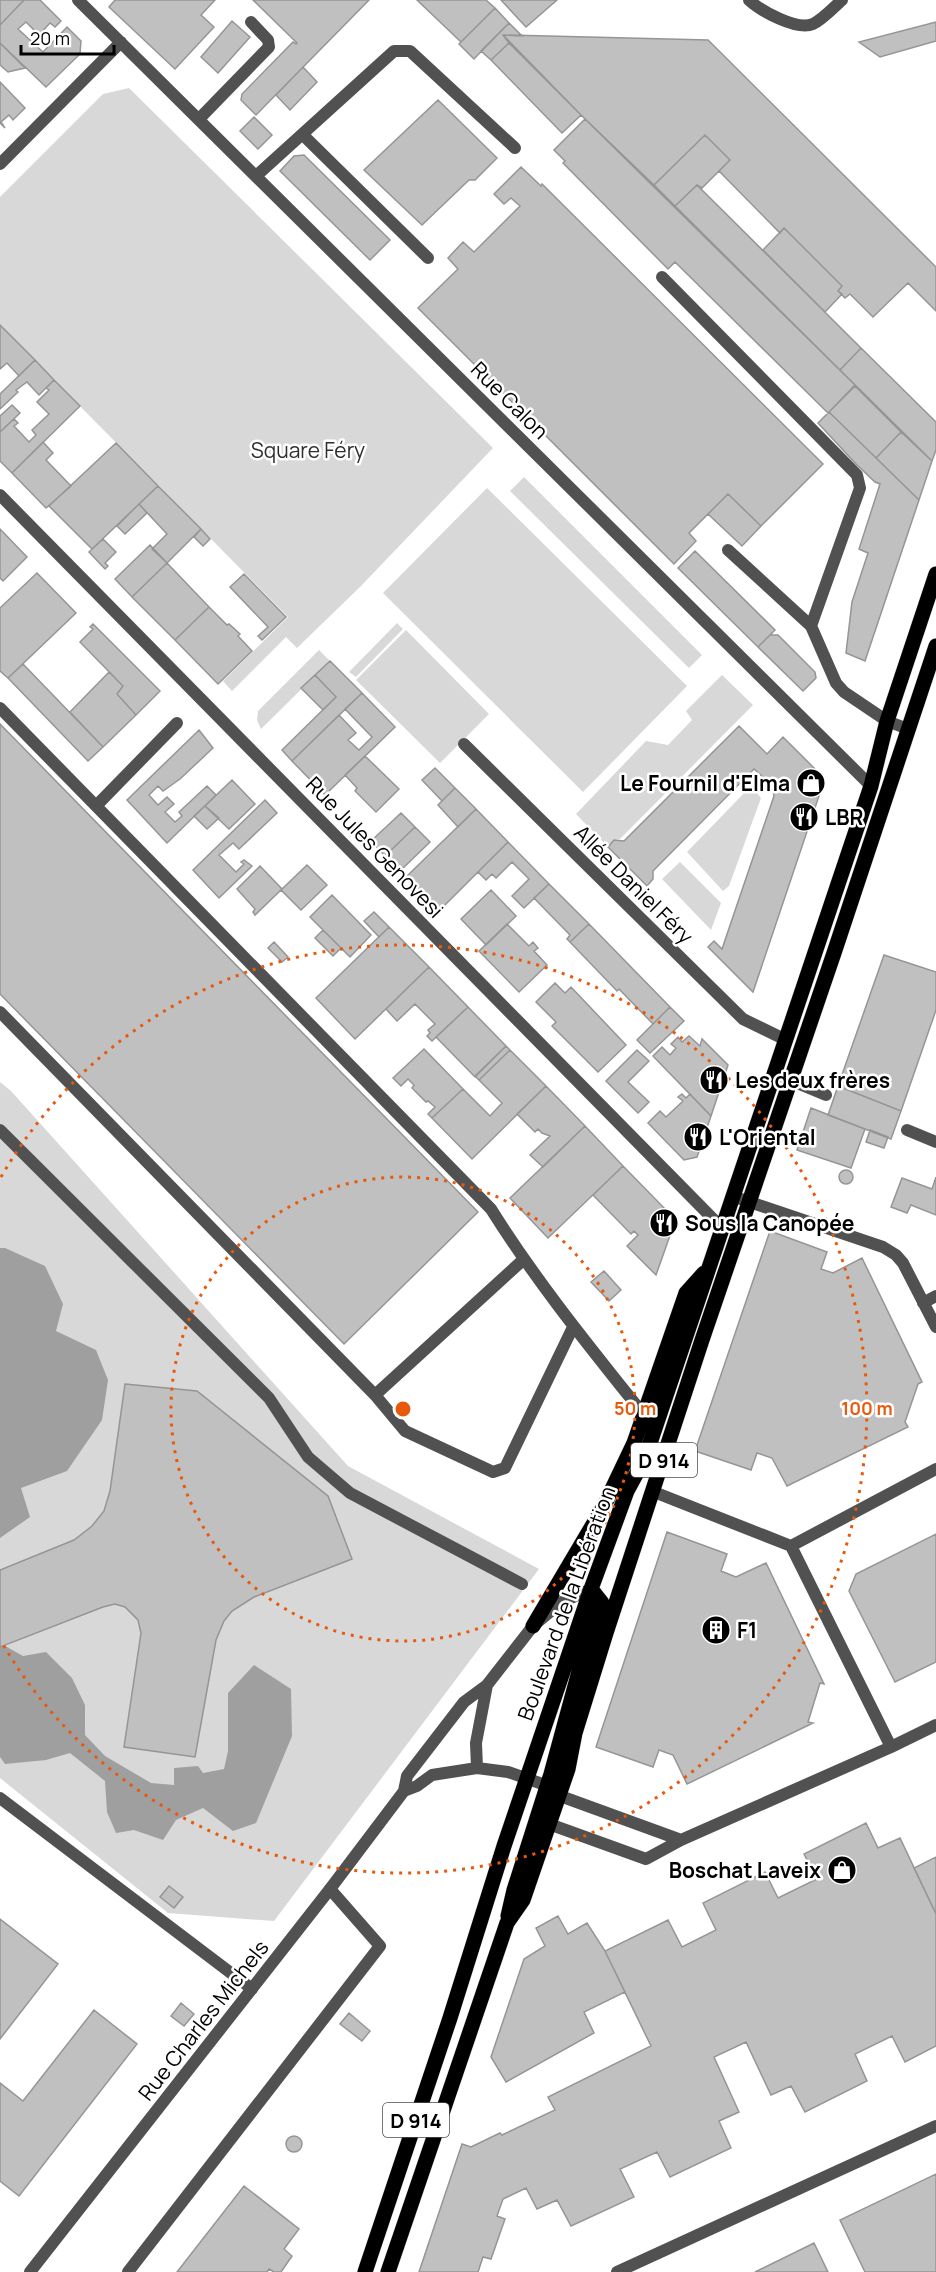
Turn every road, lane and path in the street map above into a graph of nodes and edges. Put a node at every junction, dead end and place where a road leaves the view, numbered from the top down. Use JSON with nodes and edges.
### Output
{"nodes":[{"id":1,"x":78,"y":0,"type":"edge"},
{"id":2,"x":749,"y":0,"type":"edge"},
{"id":3,"x":842,"y":0,"type":"edge"},
{"id":4,"x":251,"y":22,"type":"dead end"},
{"id":5,"x":121,"y":42,"type":"junction"},
{"id":6,"x":199,"y":119,"type":"junction"},
{"id":7,"x":303,"y":135,"type":"junction"},
{"id":8,"x":515,"y":148,"type":"dead end"},
{"id":9,"x":0,"y":164,"type":"edge"},
{"id":10,"x":256,"y":176,"type":"junction"},
{"id":11,"x":428,"y":258,"type":"dead end"},
{"id":12,"x":662,"y":277,"type":"dead end"},
{"id":13,"x":0,"y":495,"type":"edge"},
{"id":14,"x":728,"y":550,"type":"dead end"},
{"id":15,"x":936,"y":574,"type":"edge"},
{"id":16,"x":811,"y":626,"type":"junction"},
{"id":17,"x":936,"y":646,"type":"edge"},
{"id":18,"x":0,"y":708,"type":"edge"},
{"id":19,"x":887,"y":721,"type":"junction"},
{"id":20,"x":177,"y":723,"type":"dead end"},
{"id":21,"x":908,"y":729,"type":"junction"},
{"id":22,"x":464,"y":744,"type":"dead end"},
{"id":23,"x":871,"y":786,"type":"junction"},
{"id":24,"x":96,"y":806,"type":"junction"},
{"id":25,"x":0,"y":1012,"type":"edge"},
{"id":26,"x":786,"y":1040,"type":"junction"},
{"id":27,"x":773,"y":1073,"type":"junction"},
{"id":28,"x":790,"y":1080,"type":"junction"},
{"id":29,"x":826,"y":1095,"type":"dead end"},
{"id":30,"x":0,"y":1130,"type":"edge"},
{"id":31,"x":907,"y":1130,"type":"dead end"},
{"id":32,"x":936,"y":1142,"type":"edge"},
{"id":33,"x":732,"y":1196,"type":"junction"},
{"id":34,"x":750,"y":1202,"type":"junction"},
{"id":35,"x":721,"y":1227,"type":"junction"},
{"id":36,"x":523,"y":1260,"type":"junction"},
{"id":37,"x":708,"y":1269,"type":"junction"},
{"id":38,"x":936,"y":1296,"type":"edge"},
{"id":39,"x":923,"y":1303,"type":"junction"},
{"id":40,"x":573,"y":1327,"type":"junction"},
{"id":41,"x":936,"y":1327,"type":"edge"},
{"id":42,"x":375,"y":1395,"type":"junction"},
{"id":43,"x":644,"y":1415,"type":"junction"},
{"id":44,"x":655,"y":1428,"type":"junction"},
{"id":45,"x":936,"y":1469,"type":"edge"},
{"id":46,"x":654,"y":1492,"type":"junction"},
{"id":47,"x":791,"y":1546,"type":"junction"},
{"id":48,"x":522,"y":1584,"type":"dead end"},
{"id":49,"x":591,"y":1589,"type":"junction"},
{"id":50,"x":533,"y":1626,"type":"junction"},
{"id":51,"x":487,"y":1685,"type":"junction"},
{"id":52,"x":936,"y":1725,"type":"edge"},
{"id":53,"x":891,"y":1747,"type":"junction"},
{"id":54,"x":477,"y":1768,"type":"junction"},
{"id":55,"x":526,"y":1779,"type":"junction"},
{"id":56,"x":404,"y":1791,"type":"junction"},
{"id":57,"x":553,"y":1791,"type":"junction"},
{"id":58,"x":0,"y":1798,"type":"edge"},
{"id":59,"x":549,"y":1824,"type":"junction"},
{"id":60,"x":681,"y":1840,"type":"junction"},
{"id":61,"x":330,"y":1889,"type":"junction"},
{"id":62,"x":507,"y":1923,"type":"junction"},
{"id":63,"x":252,"y":1989,"type":"junction"},
{"id":64,"x":936,"y":2126,"type":"edge"},
{"id":65,"x":30,"y":2272,"type":"edge"},
{"id":66,"x":128,"y":2272,"type":"edge"},
{"id":67,"x":365,"y":2272,"type":"edge"},
{"id":68,"x":388,"y":2272,"type":"edge"},
{"id":69,"x":617,"y":2272,"type":"edge"}],
"edges":[{"from":1,"to":5,"type":"street","name":"Rue Calon"},
{"from":2,"to":3,"type":"street"},
{"from":4,"to":6,"type":"street"},
{"from":5,"to":6,"type":"street","name":"Rue Calon"},
{"from":5,"to":9,"type":"street"},
{"from":6,"to":10,"type":"street","name":"Rue Calon"},
{"from":7,"to":8,"type":"street"},
{"from":7,"to":10,"type":"street"},
{"from":7,"to":11,"type":"street"},
{"from":10,"to":23,"type":"street","name":"Rue Calon"},
{"from":12,"to":16,"type":"street"},
{"from":13,"to":35,"type":"street","name":"Rue Jules Genovesi"},
{"from":14,"to":16,"type":"street"},
{"from":15,"to":19,"type":"main road","name":"Boulevard de la Libération","number":"D 914"},
{"from":16,"to":19,"type":"street"},
{"from":17,"to":21,"type":"main road","number":"D 914"},
{"from":18,"to":24,"type":"street"},
{"from":19,"to":21,"type":"street"},
{"from":19,"to":23,"type":"main road","name":"Boulevard de la Libération","number":"D 914"},
{"from":20,"to":24,"type":"street"},
{"from":21,"to":28,"type":"main road","number":"D 914"},
{"from":22,"to":26,"type":"street","name":"Allée Daniel Féry"},
{"from":23,"to":26,"type":"main road","name":"Boulevard de la Libération","number":"D 914"},
{"from":24,"to":36,"type":"street"},
{"from":25,"to":42,"type":"street"},
{"from":26,"to":27,"type":"main road","name":"Boulevard de la Libération","number":"D 914"},
{"from":27,"to":28,"type":"street"},
{"from":27,"to":33,"type":"main road","name":"Boulevard de la Libération","number":"D 914"},
{"from":28,"to":29,"type":"street"},
{"from":28,"to":34,"type":"main road","number":"D 914"},
{"from":30,"to":48,"type":"street"},
{"from":31,"to":32,"type":"street"},
{"from":33,"to":34,"type":"street"},
{"from":33,"to":35,"type":"main road","name":"Boulevard de la Libération","number":"D 914"},
{"from":34,"to":39,"type":"street"},
{"from":34,"to":46,"type":"main road","number":"D 914"},
{"from":35,"to":37,"type":"main road","name":"Boulevard de la Libération","number":"D 914"},
{"from":36,"to":40,"type":"street"},
{"from":36,"to":42,"type":"street"},
{"from":37,"to":43,"type":"main road"},
{"from":37,"to":44,"type":"main road","name":"Boulevard de la Libération","number":"D 914"},
{"from":38,"to":39,"type":"street"},
{"from":39,"to":41,"type":"street"},
{"from":40,"to":42,"type":"street"},
{"from":40,"to":43,"type":"street"},
{"from":43,"to":44,"type":"street"},
{"from":43,"to":50,"type":"main road"},
{"from":44,"to":49,"type":"main road","name":"Boulevard de la Libération","number":"D 914"},
{"from":45,"to":47,"type":"street"},
{"from":46,"to":47,"type":"street"},
{"from":46,"to":57,"type":"main road","number":"D 914"},
{"from":47,"to":53,"type":"street"},
{"from":49,"to":50,"type":"street","name":"Rue Charles Michels"},
{"from":49,"to":55,"type":"main road","name":"Boulevard de la Libération","number":"D 914"},
{"from":49,"to":57,"type":"main road"},
{"from":50,"to":51,"type":"street","name":"Rue Charles Michels"},
{"from":51,"to":54,"type":"street"},
{"from":51,"to":56,"type":"street","name":"Rue Charles Michels"},
{"from":52,"to":53,"type":"street"},
{"from":53,"to":60,"type":"street"},
{"from":54,"to":55,"type":"street","name":"Rue Charles Michels"},
{"from":54,"to":56,"type":"street","name":"Rue Charles Michels"},
{"from":55,"to":57,"type":"street","name":"Rue Charles Michels"},
{"from":55,"to":67,"type":"main road","name":"Boulevard de la Libération","number":"D 914"},
{"from":56,"to":61,"type":"street","name":"Rue Charles Michels"},
{"from":57,"to":59,"type":"main road","number":"D 914"},
{"from":57,"to":60,"type":"street","name":"Rue Charles Michels"},
{"from":57,"to":62,"type":"main road"},
{"from":58,"to":63,"type":"street"},
{"from":59,"to":60,"type":"street"},
{"from":59,"to":62,"type":"main road","number":"D 914"},
{"from":61,"to":63,"type":"street","name":"Rue Charles Michels"},
{"from":61,"to":66,"type":"street"},
{"from":62,"to":68,"type":"main road","number":"D 914"},
{"from":63,"to":65,"type":"street","name":"Rue Charles Michels"},
{"from":64,"to":69,"type":"street"}]}
